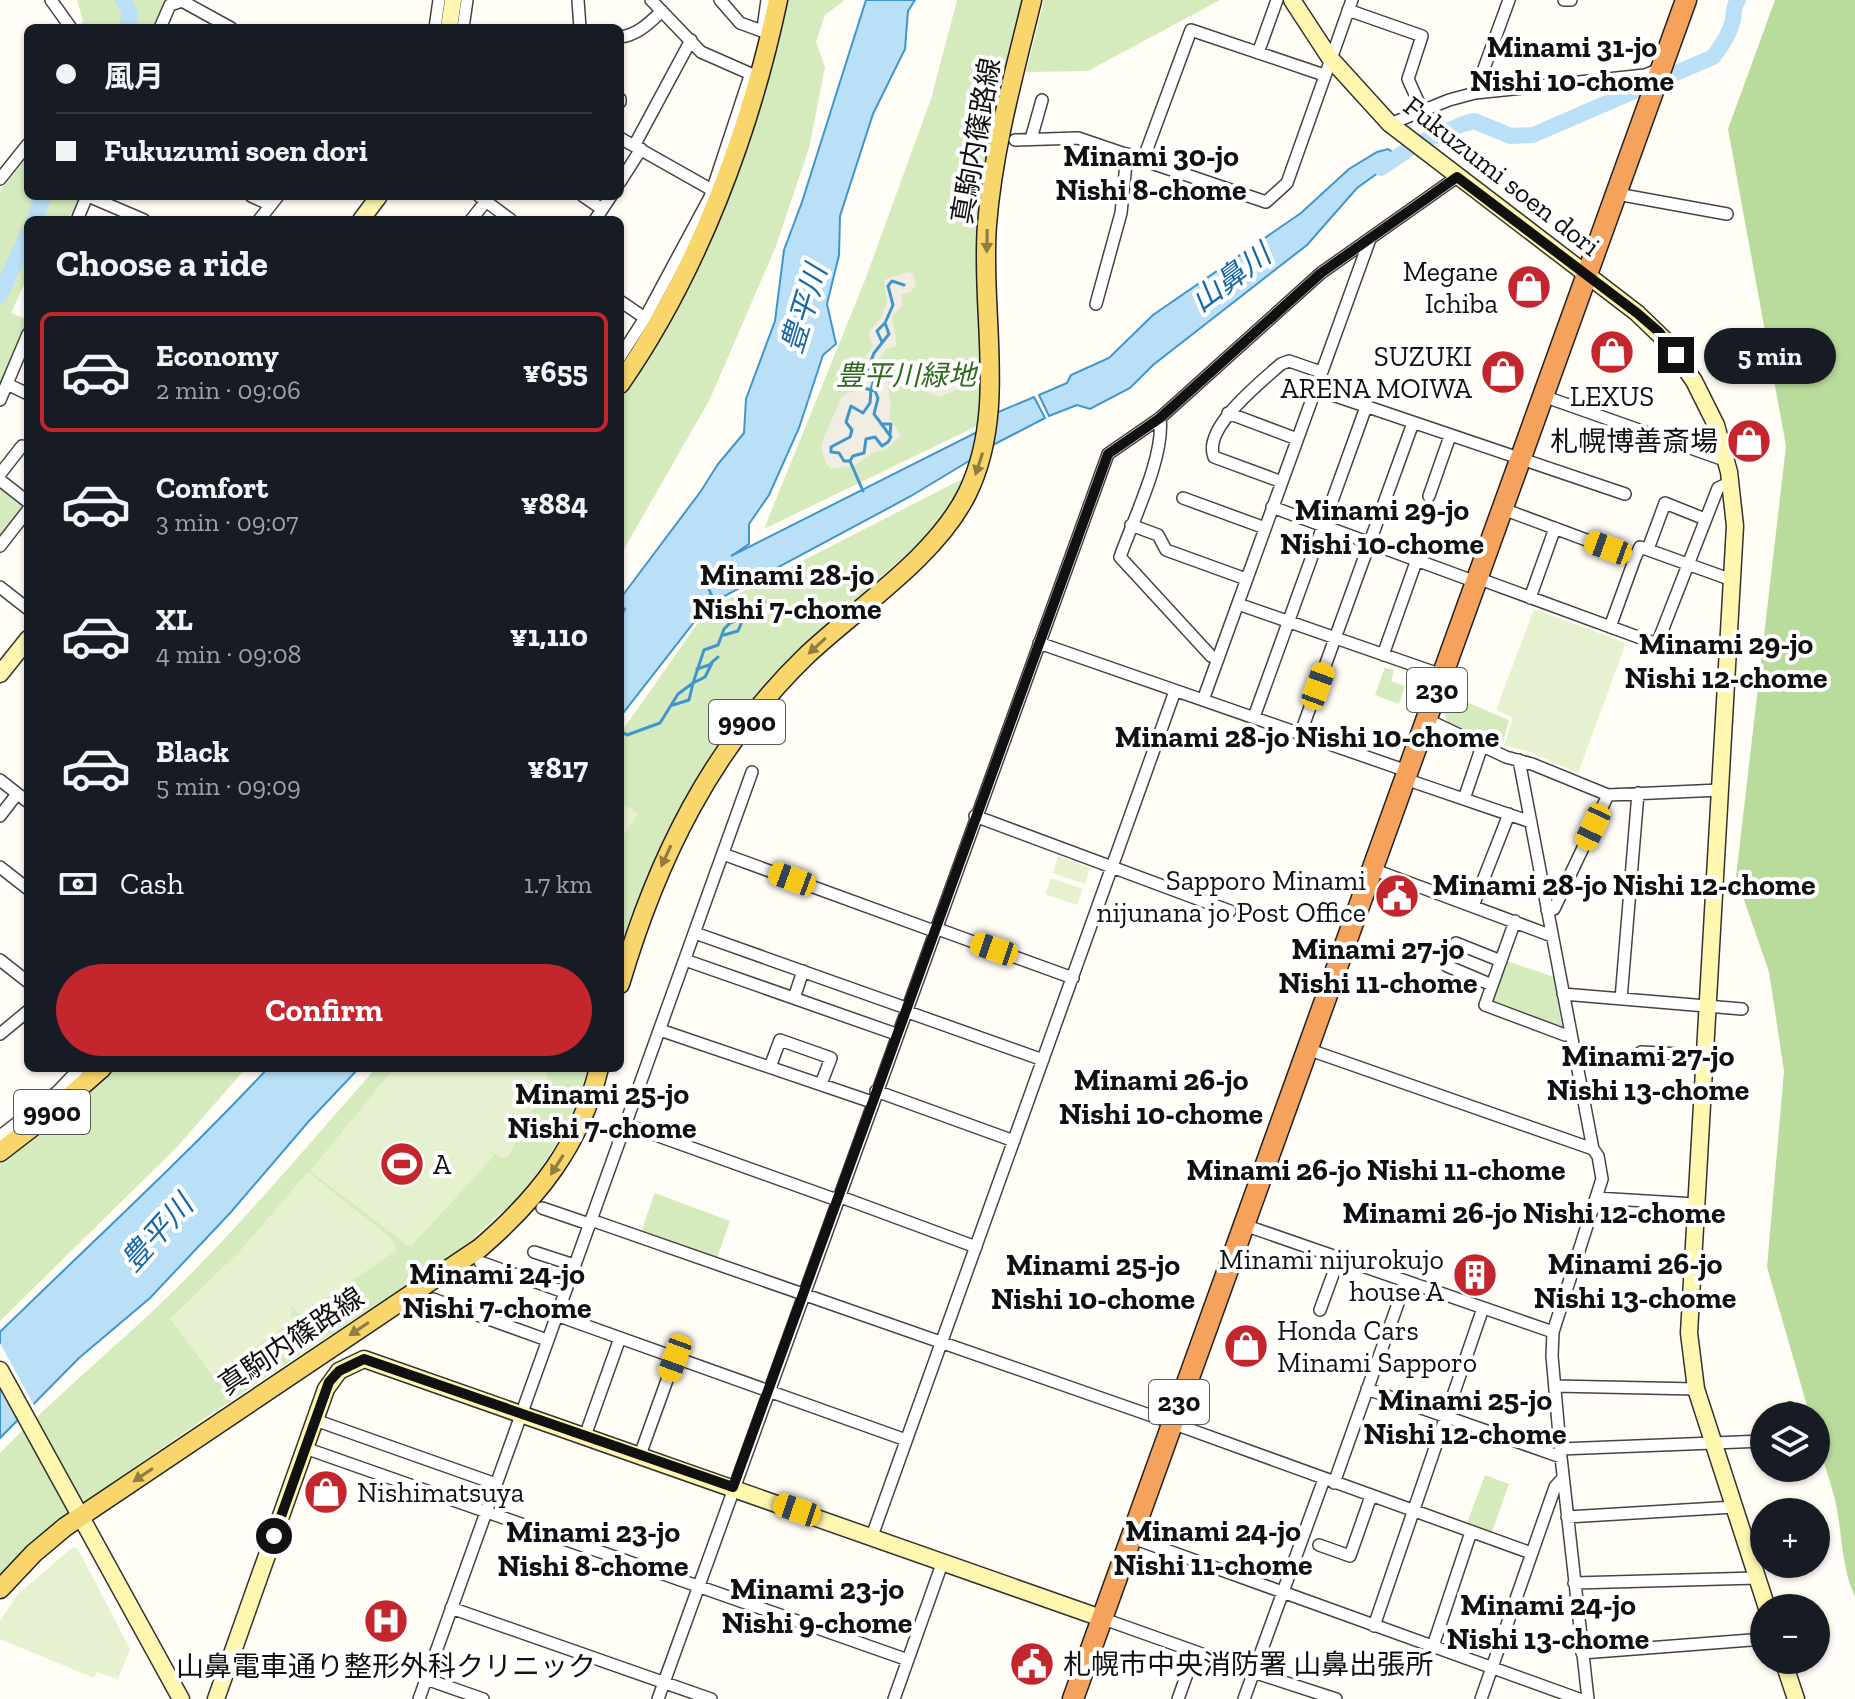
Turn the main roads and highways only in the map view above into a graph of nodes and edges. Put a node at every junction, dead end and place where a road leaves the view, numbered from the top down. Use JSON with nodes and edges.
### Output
{"nodes":[{"id":1,"x":778,"y":0,"type":"edge"},
{"id":2,"x":1032,"y":0,"type":"edge"},
{"id":3,"x":1686,"y":0,"type":"edge"},
{"id":4,"x":624,"y":377,"type":"edge"},
{"id":5,"x":624,"y":970,"type":"edge"},
{"id":6,"x":97,"y":1072,"type":"edge"},
{"id":7,"x":598,"y":1072,"type":"edge"},
{"id":8,"x":0,"y":1152,"type":"edge"},
{"id":9,"x":0,"y":1589,"type":"edge"},
{"id":10,"x":1073,"y":1699,"type":"edge"}],
"edges":[{"from":1,"to":4,"type":"main road"},
{"from":2,"to":5,"type":"main road","name":"真駒内篠路線","number":"9900","one_way":true},
{"from":3,"to":10,"type":"highway","number":"230"},
{"from":6,"to":8,"type":"main road","number":"9900"},
{"from":7,"to":9,"type":"main road","name":"真駒内篠路線","one_way":true}]}
